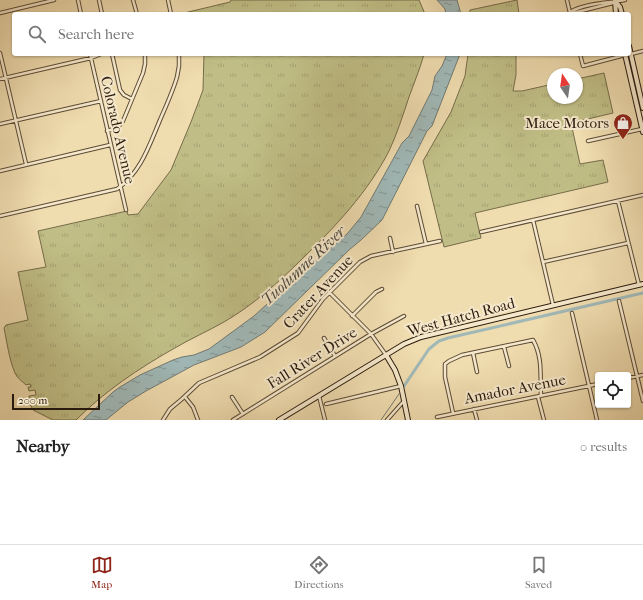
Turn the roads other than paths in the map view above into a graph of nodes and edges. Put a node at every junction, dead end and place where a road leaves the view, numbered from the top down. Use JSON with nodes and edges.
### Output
{"nodes":[{"id":1,"x":54,"y":0,"type":"edge"},
{"id":2,"x":78,"y":0,"type":"edge"},
{"id":3,"x":99,"y":0,"type":"edge"},
{"id":4,"x":134,"y":0,"type":"edge"},
{"id":5,"x":168,"y":0,"type":"edge"},
{"id":6,"x":567,"y":0,"type":"edge"},
{"id":7,"x":602,"y":0,"type":"edge"},
{"id":8,"x":625,"y":0,"type":"edge"},
{"id":9,"x":616,"y":1,"type":"edge"},
{"id":10,"x":596,"y":4,"type":"junction"},
{"id":11,"x":0,"y":12,"type":"edge"},
{"id":12,"x":81,"y":12,"type":"edge"},
{"id":13,"x":102,"y":12,"type":"edge"},
{"id":14,"x":137,"y":12,"type":"edge"},
{"id":15,"x":171,"y":12,"type":"edge"},
{"id":16,"x":570,"y":12,"type":"edge"},
{"id":17,"x":571,"y":12,"type":"edge"},
{"id":18,"x":578,"y":12,"type":"edge"},
{"id":19,"x":616,"y":12,"type":"edge"},
{"id":20,"x":621,"y":12,"type":"edge"},
{"id":21,"x":643,"y":51,"type":"edge"},
{"id":22,"x":0,"y":53,"type":"edge"},
{"id":23,"x":631,"y":54,"type":"joint"},
{"id":24,"x":96,"y":56,"type":"edge"},
{"id":25,"x":112,"y":56,"type":"edge"},
{"id":26,"x":146,"y":56,"type":"edge"},
{"id":27,"x":179,"y":56,"type":"edge"},
{"id":28,"x":580,"y":56,"type":"edge"},
{"id":29,"x":621,"y":56,"type":"edge"},
{"id":30,"x":625,"y":56,"type":"edge"},
{"id":31,"x":628,"y":56,"type":"edge"},
{"id":32,"x":91,"y":58,"type":"junction"},
{"id":33,"x":5,"y":78,"type":"junction"},
{"id":34,"x":0,"y":79,"type":"edge"},
{"id":35,"x":637,"y":81,"type":"junction"},
{"id":36,"x":132,"y":100,"type":"junction"},
{"id":37,"x":100,"y":101,"type":"junction"},
{"id":38,"x":643,"y":108,"type":"edge"},
{"id":39,"x":16,"y":121,"type":"junction"},
{"id":40,"x":0,"y":124,"type":"edge"},
{"id":41,"x":107,"y":131,"type":"junction"},
{"id":42,"x":643,"y":131,"type":"edge"},
{"id":43,"x":588,"y":141,"type":"dead end"},
{"id":44,"x":110,"y":145,"type":"junction"},
{"id":45,"x":26,"y":164,"type":"junction"},
{"id":46,"x":0,"y":170,"type":"edge"},
{"id":47,"x":120,"y":187,"type":"junction"},
{"id":48,"x":643,"y":195,"type":"edge"},
{"id":49,"x":618,"y":201,"type":"junction"},
{"id":50,"x":418,"y":206,"type":"dead end"},
{"id":51,"x":126,"y":210,"type":"dead end"},
{"id":52,"x":0,"y":216,"type":"edge"},
{"id":53,"x":533,"y":220,"type":"junction"},
{"id":54,"x":481,"y":232,"type":"dead end"},
{"id":55,"x":390,"y":238,"type":"dead end"},
{"id":56,"x":440,"y":241,"type":"dead end"},
{"id":57,"x":628,"y":243,"type":"junction"},
{"id":58,"x":426,"y":244,"type":"junction"},
{"id":59,"x":393,"y":252,"type":"junction"},
{"id":60,"x":543,"y":262,"type":"junction"},
{"id":61,"x":641,"y":284,"type":"edge"},
{"id":62,"x":382,"y":289,"type":"dead end"},
{"id":63,"x":329,"y":292,"type":"junction"},
{"id":64,"x":620,"y":301,"type":"dead end"},
{"id":65,"x":553,"y":305,"type":"junction"},
{"id":66,"x":572,"y":313,"type":"dead end"},
{"id":67,"x":352,"y":316,"type":"junction"},
{"id":68,"x":404,"y":316,"type":"dead end"},
{"id":69,"x":371,"y":334,"type":"junction"},
{"id":70,"x":324,"y":338,"type":"dead end"},
{"id":71,"x":504,"y":347,"type":"junction"},
{"id":72,"x":473,"y":353,"type":"junction"},
{"id":73,"x":386,"y":355,"type":"junction"},
{"id":74,"x":335,"y":356,"type":"junction"},
{"id":75,"x":509,"y":366,"type":"dead end"},
{"id":76,"x":477,"y":372,"type":"dead end"},
{"id":77,"x":643,"y":375,"type":"edge"},
{"id":78,"x":637,"y":376,"type":"junction"},
{"id":79,"x":631,"y":377,"type":"edge"},
{"id":80,"x":595,"y":385,"type":"edge"},
{"id":81,"x":401,"y":386,"type":"junction"},
{"id":82,"x":589,"y":386,"type":"junction"},
{"id":83,"x":319,"y":396,"type":"junction"},
{"id":84,"x":540,"y":396,"type":"junction"},
{"id":85,"x":185,"y":397,"type":"junction"},
{"id":86,"x":232,"y":397,"type":"dead end"},
{"id":87,"x":404,"y":401,"type":"junction"},
{"id":88,"x":643,"y":401,"type":"edge"},
{"id":89,"x":326,"y":404,"type":"dead end"},
{"id":90,"x":474,"y":409,"type":"junction"},
{"id":91,"x":453,"y":413,"type":"junction"},
{"id":92,"x":243,"y":414,"type":"junction"},
{"id":93,"x":437,"y":417,"type":"dead end"},
{"id":94,"x":163,"y":420,"type":"edge"},
{"id":95,"x":198,"y":420,"type":"edge"},
{"id":96,"x":233,"y":420,"type":"edge"},
{"id":97,"x":279,"y":420,"type":"edge"},
{"id":98,"x":324,"y":420,"type":"edge"},
{"id":99,"x":387,"y":420,"type":"edge"},
{"id":100,"x":408,"y":420,"type":"edge"},
{"id":101,"x":477,"y":420,"type":"edge"},
{"id":102,"x":544,"y":420,"type":"edge"},
{"id":103,"x":597,"y":420,"type":"edge"}],
"edges":[{"from":1,"to":11,"type":"street"},
{"from":2,"to":12,"type":"street"},
{"from":3,"to":13,"type":"street"},
{"from":4,"to":14,"type":"street"},
{"from":5,"to":15,"type":"street"},
{"from":6,"to":16,"type":"street"},
{"from":7,"to":10,"type":"street"},
{"from":8,"to":9,"type":"street"},
{"from":9,"to":10,"type":"street"},
{"from":9,"to":18,"type":"street"},
{"from":9,"to":19,"type":"main road"},
{"from":9,"to":20,"type":"main road"},
{"from":10,"to":17,"type":"street"},
{"from":21,"to":23,"type":"street"},
{"from":22,"to":33,"type":"street"},
{"from":23,"to":35,"type":"main road"},
{"from":24,"to":32,"type":"street"},
{"from":25,"to":36,"type":"street"},
{"from":26,"to":36,"type":"street"},
{"from":27,"to":47,"type":"street"},
{"from":28,"to":29,"type":"street"},
{"from":30,"to":42,"type":"main road"},
{"from":31,"to":35,"type":"main road"},
{"from":32,"to":33,"type":"street"},
{"from":32,"to":37,"type":"street","name":"Colorado Avenue"},
{"from":33,"to":34,"type":"street"},
{"from":33,"to":39,"type":"street"},
{"from":35,"to":38,"type":"main road"},
{"from":36,"to":41,"type":"street"},
{"from":37,"to":39,"type":"street"},
{"from":37,"to":41,"type":"street","name":"Colorado Avenue"},
{"from":39,"to":40,"type":"street"},
{"from":39,"to":45,"type":"street"},
{"from":41,"to":44,"type":"street","name":"Colorado Avenue"},
{"from":42,"to":43,"type":"street"},
{"from":44,"to":45,"type":"street"},
{"from":44,"to":47,"type":"street","name":"Colorado Avenue"},
{"from":45,"to":46,"type":"street"},
{"from":47,"to":51,"type":"street","name":"Colorado Avenue"},
{"from":47,"to":52,"type":"street"},
{"from":48,"to":49,"type":"street"},
{"from":49,"to":53,"type":"street"},
{"from":49,"to":57,"type":"street"},
{"from":50,"to":58,"type":"street"},
{"from":53,"to":54,"type":"street"},
{"from":53,"to":60,"type":"street"},
{"from":55,"to":59,"type":"street"},
{"from":56,"to":58,"type":"street","name":"Crater Avenue"},
{"from":57,"to":60,"type":"street"},
{"from":57,"to":61,"type":"street"},
{"from":58,"to":59,"type":"street","name":"Crater Avenue"},
{"from":59,"to":63,"type":"street","name":"Crater Avenue"},
{"from":60,"to":65,"type":"street"},
{"from":61,"to":65,"type":"main road","name":"West Hatch Road"},
{"from":62,"to":67,"type":"street"},
{"from":63,"to":67,"type":"street"},
{"from":63,"to":85,"type":"street","name":"Crater Avenue"},
{"from":64,"to":78,"type":"street"},
{"from":65,"to":73,"type":"main road","name":"West Hatch Road"},
{"from":66,"to":82,"type":"street"},
{"from":67,"to":69,"type":"street"},
{"from":68,"to":69,"type":"street","name":"Fall River Drive"},
{"from":69,"to":73,"type":"street"},
{"from":69,"to":74,"type":"street","name":"Fall River Drive"},
{"from":70,"to":74,"type":"street"},
{"from":71,"to":72,"type":"street"},
{"from":71,"to":75,"type":"street"},
{"from":71,"to":84,"type":"street"},
{"from":72,"to":76,"type":"street"},
{"from":72,"to":91,"type":"street"},
{"from":73,"to":81,"type":"main road"},
{"from":73,"to":83,"type":"main road","name":"West Hatch Road"},
{"from":74,"to":92,"type":"street","name":"Fall River Drive"},
{"from":77,"to":78,"type":"street"},
{"from":78,"to":79,"type":"street"},
{"from":78,"to":88,"type":"street"},
{"from":80,"to":82,"type":"street","name":"Amador Avenue"},
{"from":81,"to":87,"type":"main road"},
{"from":81,"to":89,"type":"street"},
{"from":82,"to":84,"type":"street","name":"Amador Avenue"},
{"from":82,"to":103,"type":"street"},
{"from":83,"to":97,"type":"main road","name":"West Hatch Road"},
{"from":83,"to":98,"type":"street"},
{"from":84,"to":90,"type":"street","name":"Amador Avenue"},
{"from":84,"to":102,"type":"street"},
{"from":85,"to":94,"type":"street","name":"Crater Avenue"},
{"from":85,"to":95,"type":"street"},
{"from":86,"to":92,"type":"street"},
{"from":87,"to":99,"type":"street"},
{"from":87,"to":100,"type":"main road"},
{"from":90,"to":91,"type":"street","name":"Amador Avenue"},
{"from":90,"to":101,"type":"street"},
{"from":91,"to":93,"type":"street","name":"Amador Avenue"},
{"from":92,"to":96,"type":"street","name":"Fall River Drive"}]}
